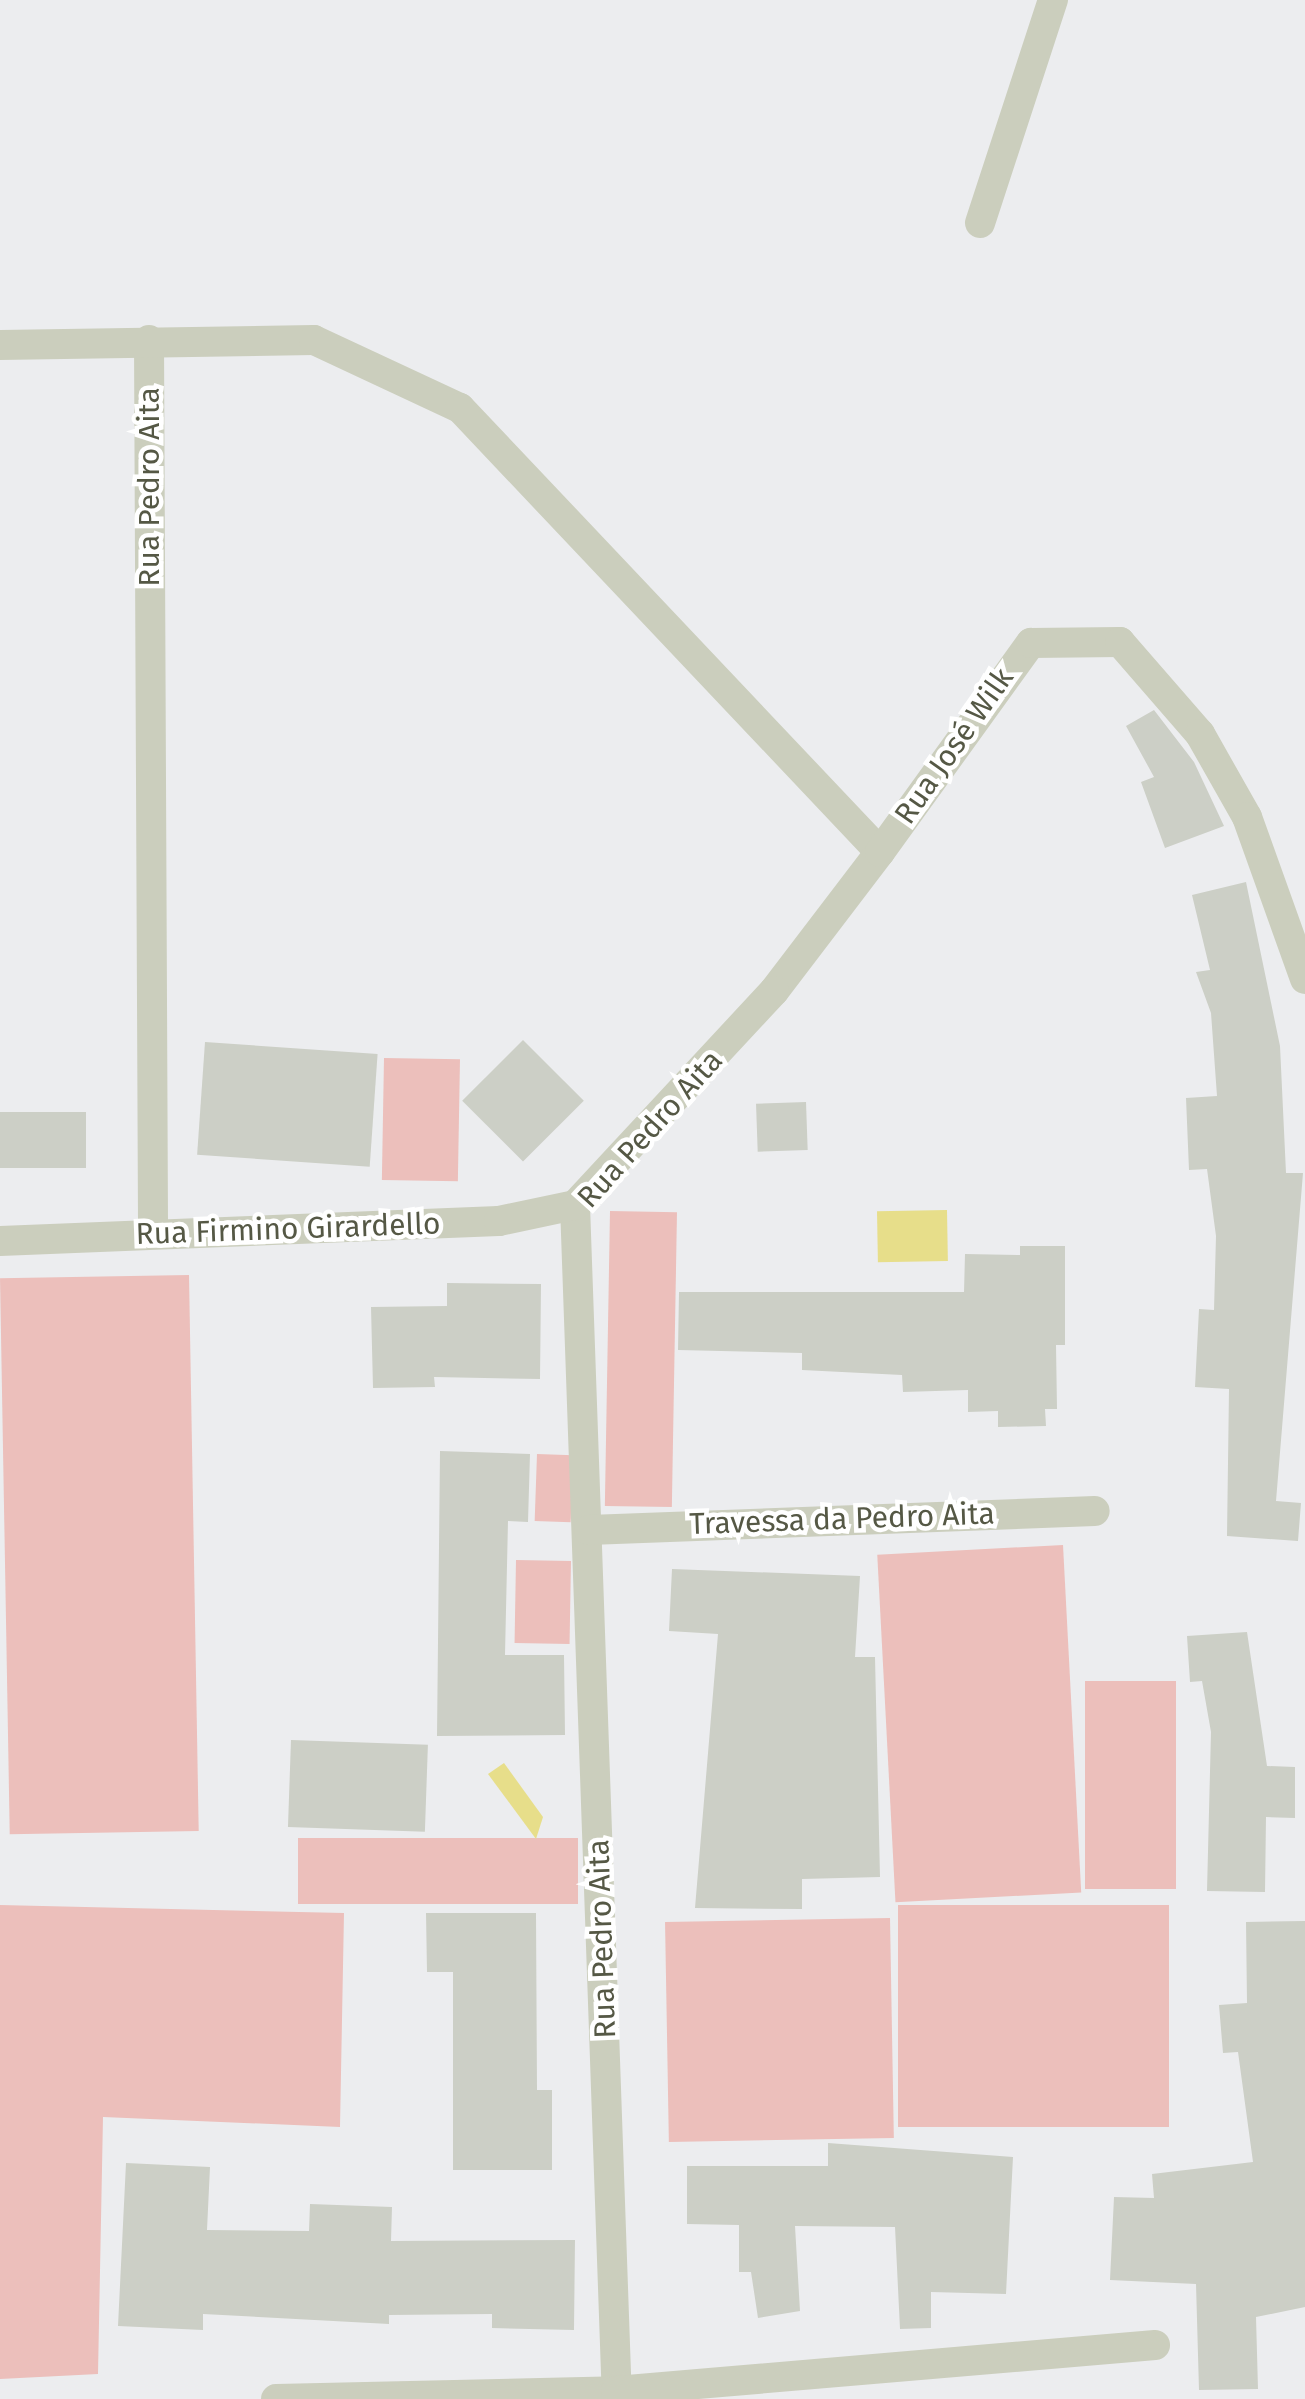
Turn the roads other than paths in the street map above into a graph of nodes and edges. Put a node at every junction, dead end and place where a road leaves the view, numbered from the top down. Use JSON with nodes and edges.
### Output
{"nodes":[{"id":1,"x":1053,"y":0,"type":"edge"},
{"id":2,"x":980,"y":223,"type":"dead end"},
{"id":3,"x":148,"y":340,"type":"junction"},
{"id":4,"x":0,"y":345,"type":"edge"},
{"id":5,"x":880,"y":852,"type":"junction"},
{"id":6,"x":1305,"y":979,"type":"edge"},
{"id":7,"x":575,"y":1205,"type":"junction"},
{"id":8,"x":153,"y":1234,"type":"junction"},
{"id":9,"x":0,"y":1242,"type":"edge"},
{"id":10,"x":1095,"y":1510,"type":"dead end"},
{"id":11,"x":589,"y":1530,"type":"junction"},
{"id":12,"x":1155,"y":2345,"type":"dead end"},
{"id":13,"x":616,"y":2395,"type":"edge"},
{"id":14,"x":276,"y":2399,"type":"edge"}],
"edges":[{"from":1,"to":2,"type":"street"},
{"from":3,"to":4,"type":"street"},
{"from":3,"to":5,"type":"street"},
{"from":3,"to":8,"type":"street","name":"Rua Pedro Aita"},
{"from":5,"to":6,"type":"street","name":"Rua José Wilk"},
{"from":5,"to":7,"type":"street","name":"Rua Pedro Aita"},
{"from":7,"to":8,"type":"street","name":"Rua Firmino Girardello"},
{"from":7,"to":11,"type":"street","name":"Rua Pedro Aita"},
{"from":8,"to":9,"type":"street","name":"Rua Firmino Girardello"},
{"from":10,"to":11,"type":"street","name":"Travessa da Pedro Aita"},
{"from":11,"to":13,"type":"street","name":"Rua Pedro Aita"},
{"from":12,"to":13,"type":"street"},
{"from":13,"to":14,"type":"street"}]}
